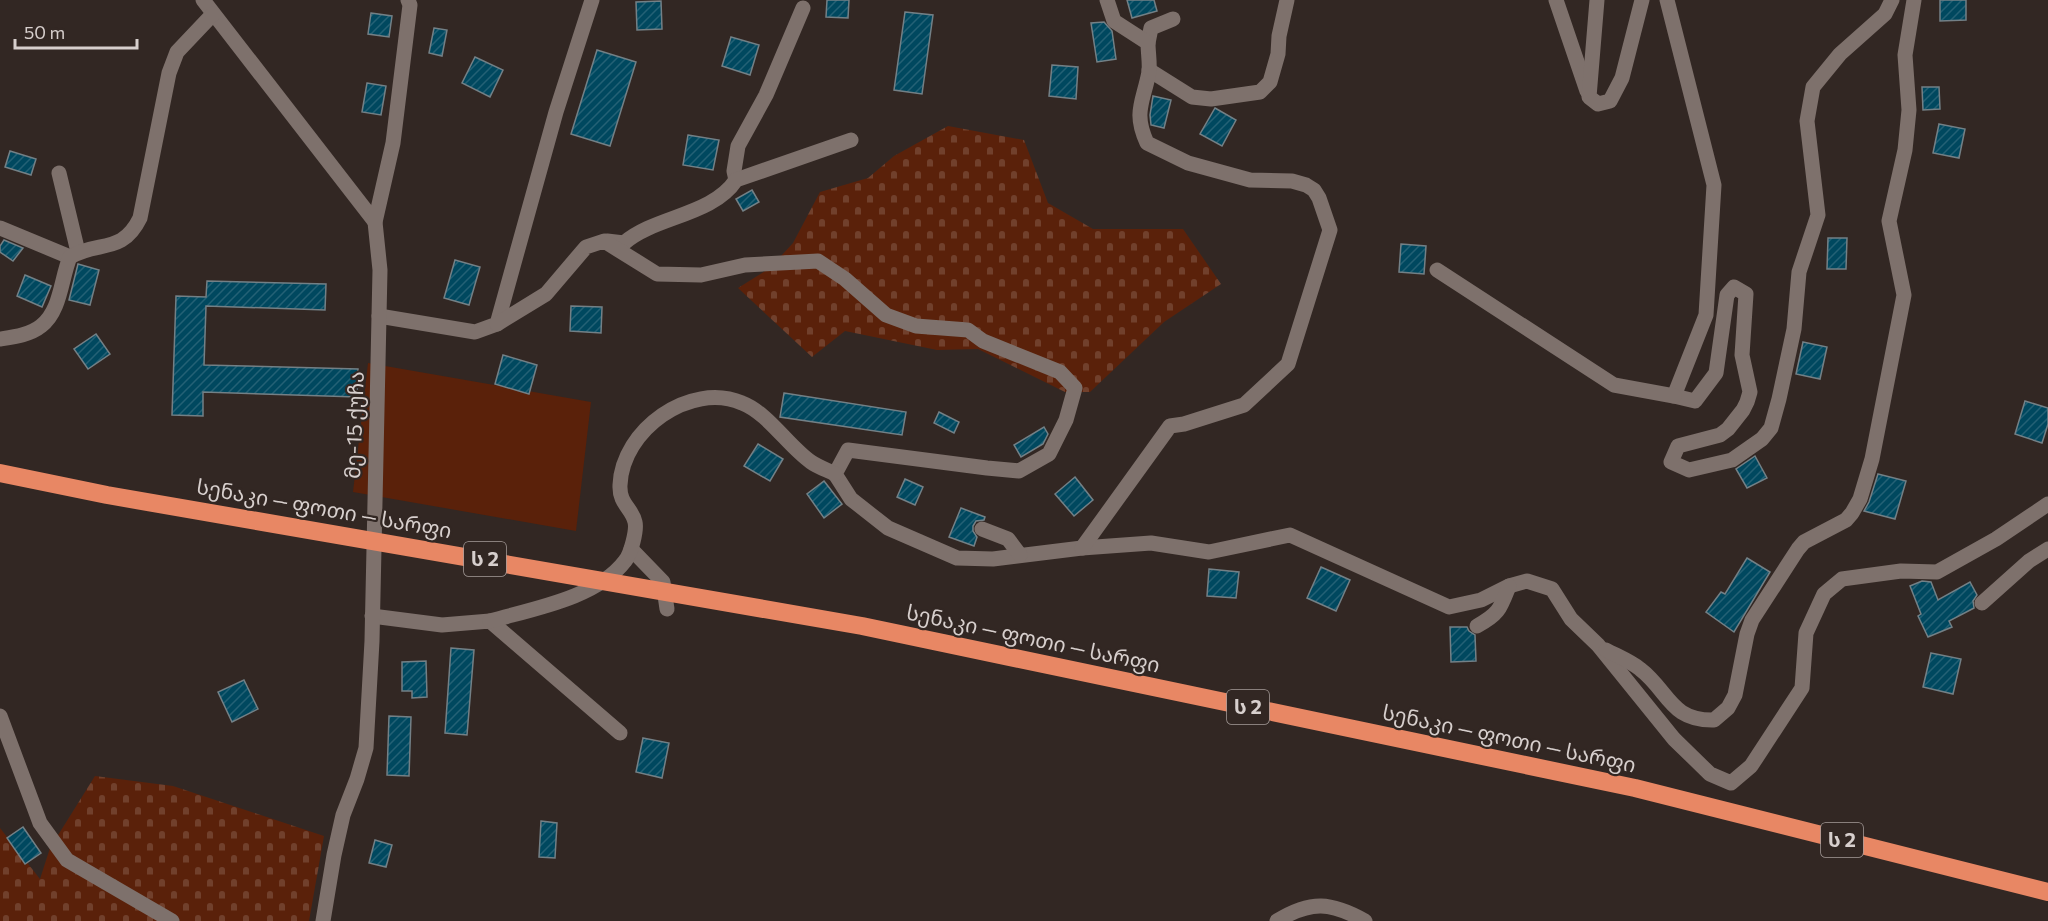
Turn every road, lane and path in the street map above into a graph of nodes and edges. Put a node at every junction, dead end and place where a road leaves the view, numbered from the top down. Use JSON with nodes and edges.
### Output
{"nodes":[{"id":1,"x":203,"y":0,"type":"edge"},
{"id":2,"x":592,"y":0,"type":"edge"},
{"id":3,"x":1107,"y":0,"type":"edge"},
{"id":4,"x":1287,"y":0,"type":"edge"},
{"id":5,"x":1556,"y":0,"type":"edge"},
{"id":6,"x":1597,"y":0,"type":"edge"},
{"id":7,"x":1642,"y":0,"type":"edge"},
{"id":8,"x":1667,"y":0,"type":"edge"},
{"id":9,"x":1892,"y":0,"type":"edge"},
{"id":10,"x":1914,"y":0,"type":"edge"},
{"id":11,"x":410,"y":2,"type":"edge"},
{"id":12,"x":803,"y":8,"type":"dead end"},
{"id":13,"x":213,"y":14,"type":"junction"},
{"id":14,"x":1173,"y":19,"type":"dead end"},
{"id":15,"x":1148,"y":43,"type":"junction"},
{"id":16,"x":1149,"y":70,"type":"junction"},
{"id":17,"x":1589,"y":97,"type":"junction"},
{"id":18,"x":851,"y":140,"type":"dead end"},
{"id":19,"x":59,"y":173,"type":"dead end"},
{"id":20,"x":736,"y":180,"type":"junction"},
{"id":21,"x":375,"y":222,"type":"junction"},
{"id":22,"x":0,"y":228,"type":"edge"},
{"id":23,"x":604,"y":241,"type":"junction"},
{"id":24,"x":74,"y":254,"type":"junction"},
{"id":25,"x":1437,"y":270,"type":"dead end"},
{"id":26,"x":379,"y":316,"type":"junction"},
{"id":27,"x":497,"y":324,"type":"junction"},
{"id":28,"x":0,"y":339,"type":"edge"},
{"id":29,"x":1674,"y":396,"type":"junction"},
{"id":30,"x":0,"y":473,"type":"edge"},
{"id":31,"x":835,"y":474,"type":"junction"},
{"id":32,"x":2048,"y":504,"type":"edge"},
{"id":33,"x":982,"y":529,"type":"dead end"},
{"id":34,"x":1082,"y":548,"type":"junction"},
{"id":35,"x":631,"y":549,"type":"junction"},
{"id":36,"x":2048,"y":549,"type":"edge"},
{"id":37,"x":1020,"y":555,"type":"junction"},
{"id":38,"x":1509,"y":586,"type":"junction"},
{"id":39,"x":1982,"y":603,"type":"dead end"},
{"id":40,"x":667,"y":609,"type":"dead end"},
{"id":41,"x":372,"y":616,"type":"junction"},
{"id":42,"x":490,"y":621,"type":"junction"},
{"id":43,"x":1477,"y":626,"type":"dead end"},
{"id":44,"x":1598,"y":645,"type":"junction"},
{"id":45,"x":0,"y":716,"type":"edge"},
{"id":46,"x":620,"y":733,"type":"dead end"},
{"id":47,"x":2048,"y":892,"type":"edge"},
{"id":48,"x":172,"y":921,"type":"edge"},
{"id":49,"x":323,"y":921,"type":"edge"},
{"id":50,"x":1277,"y":921,"type":"edge"},
{"id":51,"x":1365,"y":921,"type":"edge"}],
"edges":[{"from":1,"to":13,"type":"street"},
{"from":2,"to":27,"type":"street"},
{"from":3,"to":15,"type":"street"},
{"from":4,"to":16,"type":"street"},
{"from":5,"to":17,"type":"street"},
{"from":6,"to":17,"type":"street"},
{"from":7,"to":17,"type":"street"},
{"from":8,"to":29,"type":"street"},
{"from":9,"to":29,"type":"street"},
{"from":10,"to":44,"type":"street"},
{"from":11,"to":21,"type":"street","name":"მე-15 ქუჩა"},
{"from":12,"to":20,"type":"street"},
{"from":13,"to":21,"type":"street"},
{"from":13,"to":24,"type":"street"},
{"from":14,"to":15,"type":"street"},
{"from":15,"to":16,"type":"street"},
{"from":16,"to":34,"type":"street"},
{"from":18,"to":20,"type":"street"},
{"from":19,"to":24,"type":"street"},
{"from":20,"to":23,"type":"street"},
{"from":21,"to":26,"type":"street","name":"მე-15 ქუჩა"},
{"from":22,"to":24,"type":"street"},
{"from":23,"to":27,"type":"street"},
{"from":23,"to":31,"type":"street"},
{"from":24,"to":28,"type":"street"},
{"from":25,"to":29,"type":"street"},
{"from":26,"to":27,"type":"street"},
{"from":26,"to":41,"type":"street","name":"მე-15 ქუჩა"},
{"from":30,"to":47,"type":"highway","name":"სენაკი — ფოთი — სარფი","number":"ს 2"},
{"from":31,"to":35,"type":"street"},
{"from":31,"to":37,"type":"street"},
{"from":32,"to":44,"type":"street"},
{"from":33,"to":37,"type":"street"},
{"from":34,"to":37,"type":"street"},
{"from":34,"to":38,"type":"street"},
{"from":35,"to":40,"type":"street"},
{"from":35,"to":42,"type":"street"},
{"from":36,"to":39,"type":"street"},
{"from":38,"to":43,"type":"street"},
{"from":38,"to":44,"type":"street"},
{"from":41,"to":42,"type":"street"},
{"from":41,"to":49,"type":"street","name":"მე-15 ქუჩა"},
{"from":42,"to":46,"type":"street"},
{"from":45,"to":48,"type":"street"},
{"from":50,"to":51,"type":"street"}]}
